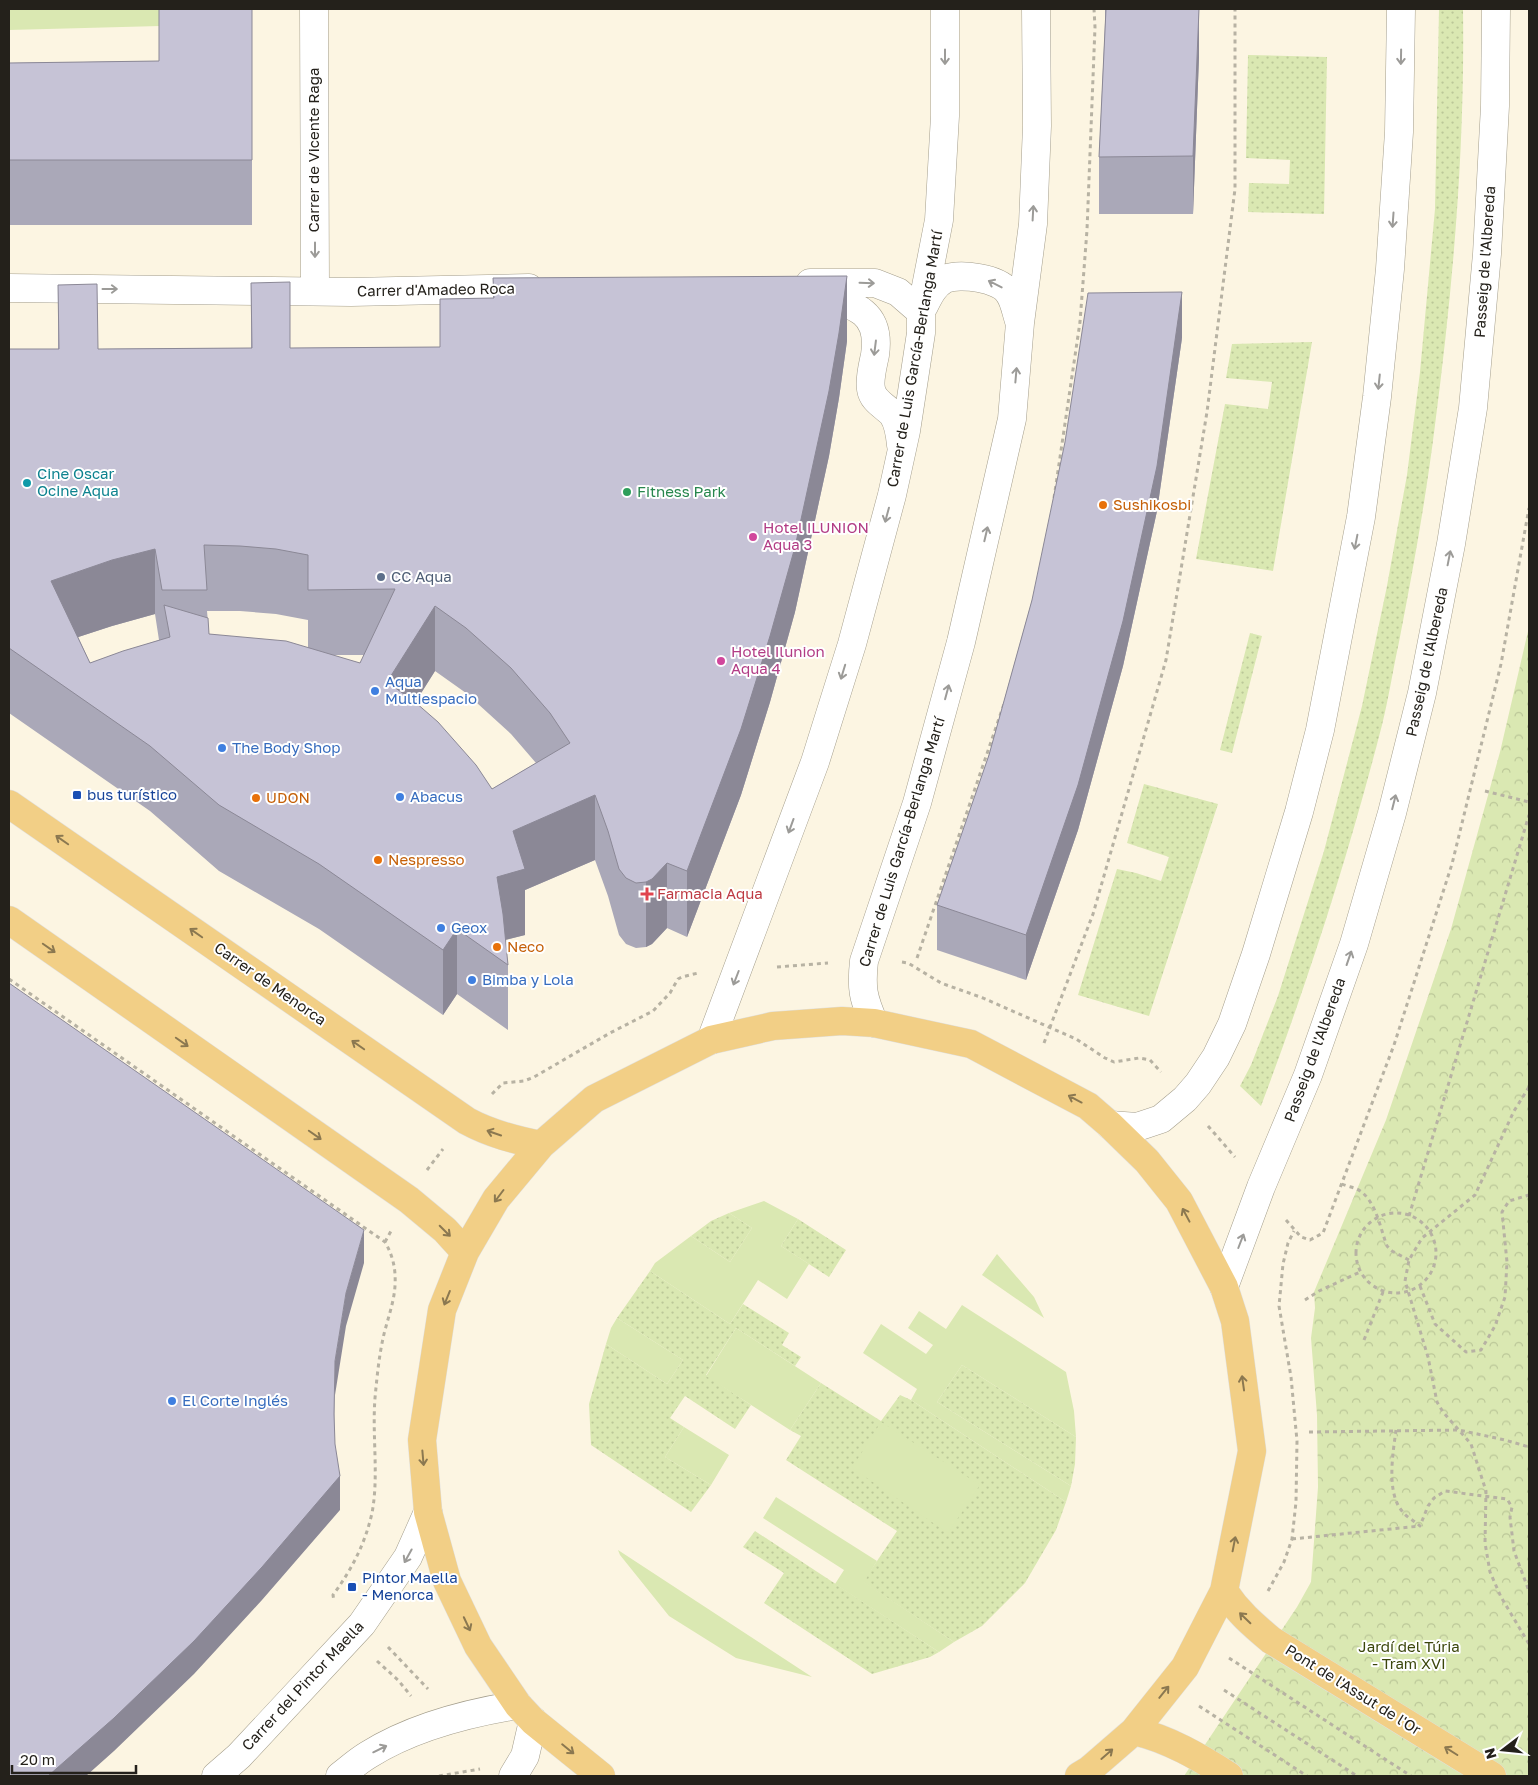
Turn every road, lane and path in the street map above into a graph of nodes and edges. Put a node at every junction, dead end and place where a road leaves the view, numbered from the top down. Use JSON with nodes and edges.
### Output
{"nodes":[{"id":1,"x":314,"y":9,"type":"edge"},
{"id":2,"x":945,"y":9,"type":"edge"},
{"id":3,"x":1036,"y":9,"type":"edge"},
{"id":4,"x":1094,"y":9,"type":"edge"},
{"id":5,"x":1235,"y":9,"type":"edge"},
{"id":6,"x":1401,"y":9,"type":"edge"},
{"id":7,"x":1496,"y":9,"type":"edge"},
{"id":8,"x":9,"y":288,"type":"edge"},
{"id":9,"x":557,"y":288,"type":"edge"},
{"id":10,"x":315,"y":291,"type":"junction"},
{"id":11,"x":921,"y":312,"type":"junction"},
{"id":12,"x":1020,"y":323,"type":"junction"},
{"id":13,"x":902,"y":448,"type":"junction"},
{"id":14,"x":1052,"y":506,"type":"edge"},
{"id":15,"x":1529,"y":508,"type":"edge"},
{"id":16,"x":1006,"y":696,"type":"edge"},
{"id":17,"x":1485,"y":791,"type":"dead end"},
{"id":18,"x":1529,"y":802,"type":"edge"},
{"id":19,"x":9,"y":804,"type":"edge"},
{"id":20,"x":1529,"y":815,"type":"edge"},
{"id":21,"x":9,"y":920,"type":"edge"},
{"id":22,"x":917,"y":958,"type":"dead end"},
{"id":23,"x":894,"y":960,"type":"dead end"},
{"id":24,"x":696,"y":973,"type":"dead end"},
{"id":25,"x":9,"y":980,"type":"edge"},
{"id":26,"x":874,"y":1023,"type":"junction"},
{"id":27,"x":1050,"y":1028,"type":"junction"},
{"id":28,"x":712,"y":1040,"type":"junction"},
{"id":29,"x":1032,"y":1076,"type":"junction"},
{"id":30,"x":1529,"y":1087,"type":"edge"},
{"id":31,"x":492,"y":1094,"type":"dead end"},
{"id":32,"x":1185,"y":1098,"type":"junction"},
{"id":33,"x":1110,"y":1124,"type":"junction"},
{"id":34,"x":541,"y":1145,"type":"junction"},
{"id":35,"x":444,"y":1147,"type":"dead end"},
{"id":36,"x":428,"y":1168,"type":"dead end"},
{"id":37,"x":1342,"y":1184,"type":"junction"},
{"id":38,"x":1261,"y":1187,"type":"junction"},
{"id":39,"x":1529,"y":1194,"type":"edge"},
{"id":40,"x":1410,"y":1216,"type":"junction"},
{"id":41,"x":1376,"y":1218,"type":"junction"},
{"id":42,"x":1430,"y":1231,"type":"junction"},
{"id":43,"x":464,"y":1252,"type":"junction"},
{"id":44,"x":1408,"y":1260,"type":"junction"},
{"id":45,"x":1360,"y":1272,"type":"junction"},
{"id":46,"x":1224,"y":1286,"type":"junction"},
{"id":47,"x":1420,"y":1286,"type":"junction"},
{"id":48,"x":1383,"y":1292,"type":"junction"},
{"id":49,"x":1408,"y":1292,"type":"junction"},
{"id":50,"x":1305,"y":1300,"type":"dead end"},
{"id":51,"x":1364,"y":1340,"type":"dead end"},
{"id":52,"x":1396,"y":1430,"type":"junction"},
{"id":53,"x":1459,"y":1430,"type":"junction"},
{"id":54,"x":1310,"y":1432,"type":"dead end"},
{"id":55,"x":1529,"y":1447,"type":"edge"},
{"id":56,"x":1486,"y":1496,"type":"junction"},
{"id":57,"x":428,"y":1512,"type":"junction"},
{"id":58,"x":1420,"y":1526,"type":"junction"},
{"id":59,"x":1292,"y":1539,"type":"junction"},
{"id":60,"x":1272,"y":1585,"type":"dead end"},
{"id":61,"x":1224,"y":1591,"type":"junction"},
{"id":62,"x":1529,"y":1591,"type":"edge"},
{"id":63,"x":338,"y":1607,"type":"dead end"},
{"id":64,"x":382,"y":1641,"type":"dead end"},
{"id":65,"x":1529,"y":1644,"type":"edge"},
{"id":66,"x":371,"y":1656,"type":"dead end"},
{"id":67,"x":1227,"y":1657,"type":"dead end"},
{"id":68,"x":426,"y":1688,"type":"dead end"},
{"id":69,"x":1224,"y":1690,"type":"dead end"},
{"id":70,"x":412,"y":1696,"type":"dead end"},
{"id":71,"x":1197,"y":1705,"type":"dead end"},
{"id":72,"x":526,"y":1713,"type":"junction"},
{"id":73,"x":1134,"y":1730,"type":"junction"},
{"id":74,"x":483,"y":1768,"type":"dead end"},
{"id":75,"x":216,"y":1776,"type":"edge"},
{"id":76,"x":340,"y":1776,"type":"edge"},
{"id":77,"x":438,"y":1776,"type":"edge"},
{"id":78,"x":513,"y":1776,"type":"edge"},
{"id":79,"x":602,"y":1776,"type":"edge"},
{"id":80,"x":1079,"y":1776,"type":"edge"},
{"id":81,"x":1229,"y":1776,"type":"edge"},
{"id":82,"x":1307,"y":1776,"type":"edge"},
{"id":83,"x":1357,"y":1776,"type":"edge"},
{"id":84,"x":1411,"y":1776,"type":"edge"},
{"id":85,"x":1492,"y":1776,"type":"edge"}],
"edges":[{"from":1,"to":10,"type":"street","name":"Carrer de Vicente Raga","one_way":true},
{"from":2,"to":11,"type":"street","name":"Carrer de Luis García-Berlanga Martí","one_way":true},
{"from":12,"to":3,"type":"street","name":"Carrer de Luis García-Berlanga Martí","one_way":true},
{"from":4,"to":14,"type":"path"},
{"from":5,"to":27,"type":"path"},
{"from":6,"to":32,"type":"street","one_way":true},
{"from":38,"to":7,"type":"street","name":"Passeig de l'Albereda","one_way":true},
{"from":8,"to":10,"type":"street","name":"Carrer d'Amadeo Roca","one_way":true},
{"from":9,"to":10,"type":"street","name":"Carrer d'Amadeo Roca"},
{"from":12,"to":11,"type":"street","one_way":true},
{"from":11,"to":13,"type":"street","name":"Carrer de Luis García-Berlanga Martí"},
{"from":11,"to":13,"type":"street"},
{"from":26,"to":12,"type":"street","name":"Carrer de Luis García-Berlanga Martí","one_way":true},
{"from":13,"to":28,"type":"street","name":"Carrer de Luis García-Berlanga Martí","one_way":true},
{"from":15,"to":37,"type":"path"},
{"from":16,"to":22,"type":"path"},
{"from":17,"to":18,"type":"path"},
{"from":34,"to":19,"type":"main road","name":"Carrer de Menorca","one_way":true},
{"from":20,"to":40,"type":"path"},
{"from":21,"to":43,"type":"main road","one_way":true},
{"from":23,"to":27,"type":"path"},
{"from":24,"to":31,"type":"path"},
{"from":25,"to":63,"type":"path"},
{"from":26,"to":28,"type":"main road"},
{"from":26,"to":29,"type":"main road"},
{"from":27,"to":29,"type":"path"},
{"from":27,"to":32,"type":"path"},
{"from":28,"to":34,"type":"main road"},
{"from":33,"to":29,"type":"main road","one_way":true},
{"from":30,"to":42,"type":"path"},
{"from":32,"to":33,"type":"street"},
{"from":32,"to":38,"type":"path"},
{"from":46,"to":33,"type":"main road","one_way":true},
{"from":34,"to":43,"type":"main road","one_way":true},
{"from":35,"to":36,"type":"path"},
{"from":37,"to":41,"type":"path"},
{"from":37,"to":59,"type":"path"},
{"from":46,"to":38,"type":"street","name":"Passeig de l'Albereda","one_way":true},
{"from":39,"to":47,"type":"path"},
{"from":40,"to":41,"type":"path"},
{"from":40,"to":42,"type":"path"},
{"from":41,"to":44,"type":"path"},
{"from":41,"to":45,"type":"path"},
{"from":42,"to":44,"type":"path"},
{"from":42,"to":47,"type":"path"},
{"from":43,"to":57,"type":"main road","one_way":true},
{"from":44,"to":49,"type":"path"},
{"from":45,"to":48,"type":"path"},
{"from":45,"to":50,"type":"path"},
{"from":61,"to":46,"type":"main road","one_way":true},
{"from":47,"to":49,"type":"path"},
{"from":48,"to":49,"type":"path"},
{"from":48,"to":51,"type":"path"},
{"from":49,"to":53,"type":"path"},
{"from":52,"to":53,"type":"path"},
{"from":52,"to":54,"type":"path"},
{"from":52,"to":58,"type":"path"},
{"from":53,"to":55,"type":"path"},
{"from":53,"to":56,"type":"path"},
{"from":56,"to":58,"type":"path"},
{"from":56,"to":62,"type":"path"},
{"from":56,"to":65,"type":"path"},
{"from":57,"to":72,"type":"main road","one_way":true},
{"from":57,"to":75,"type":"street","name":"Carrer del Pintor Maella","one_way":true},
{"from":58,"to":59,"type":"path"},
{"from":59,"to":60,"type":"path"},
{"from":73,"to":61,"type":"main road","one_way":true},
{"from":85,"to":61,"type":"main road","name":"Pont de l'Assut de l'Or","one_way":true},
{"from":64,"to":68,"type":"path"},
{"from":66,"to":70,"type":"path"},
{"from":67,"to":84,"type":"path"},
{"from":69,"to":83,"type":"path"},
{"from":71,"to":82,"type":"path"},
{"from":76,"to":72,"type":"street","one_way":true},
{"from":72,"to":78,"type":"street"},
{"from":72,"to":79,"type":"main road","one_way":true},
{"from":80,"to":73,"type":"main road","one_way":true},
{"from":73,"to":81,"type":"main road"},
{"from":74,"to":77,"type":"path"}]}
